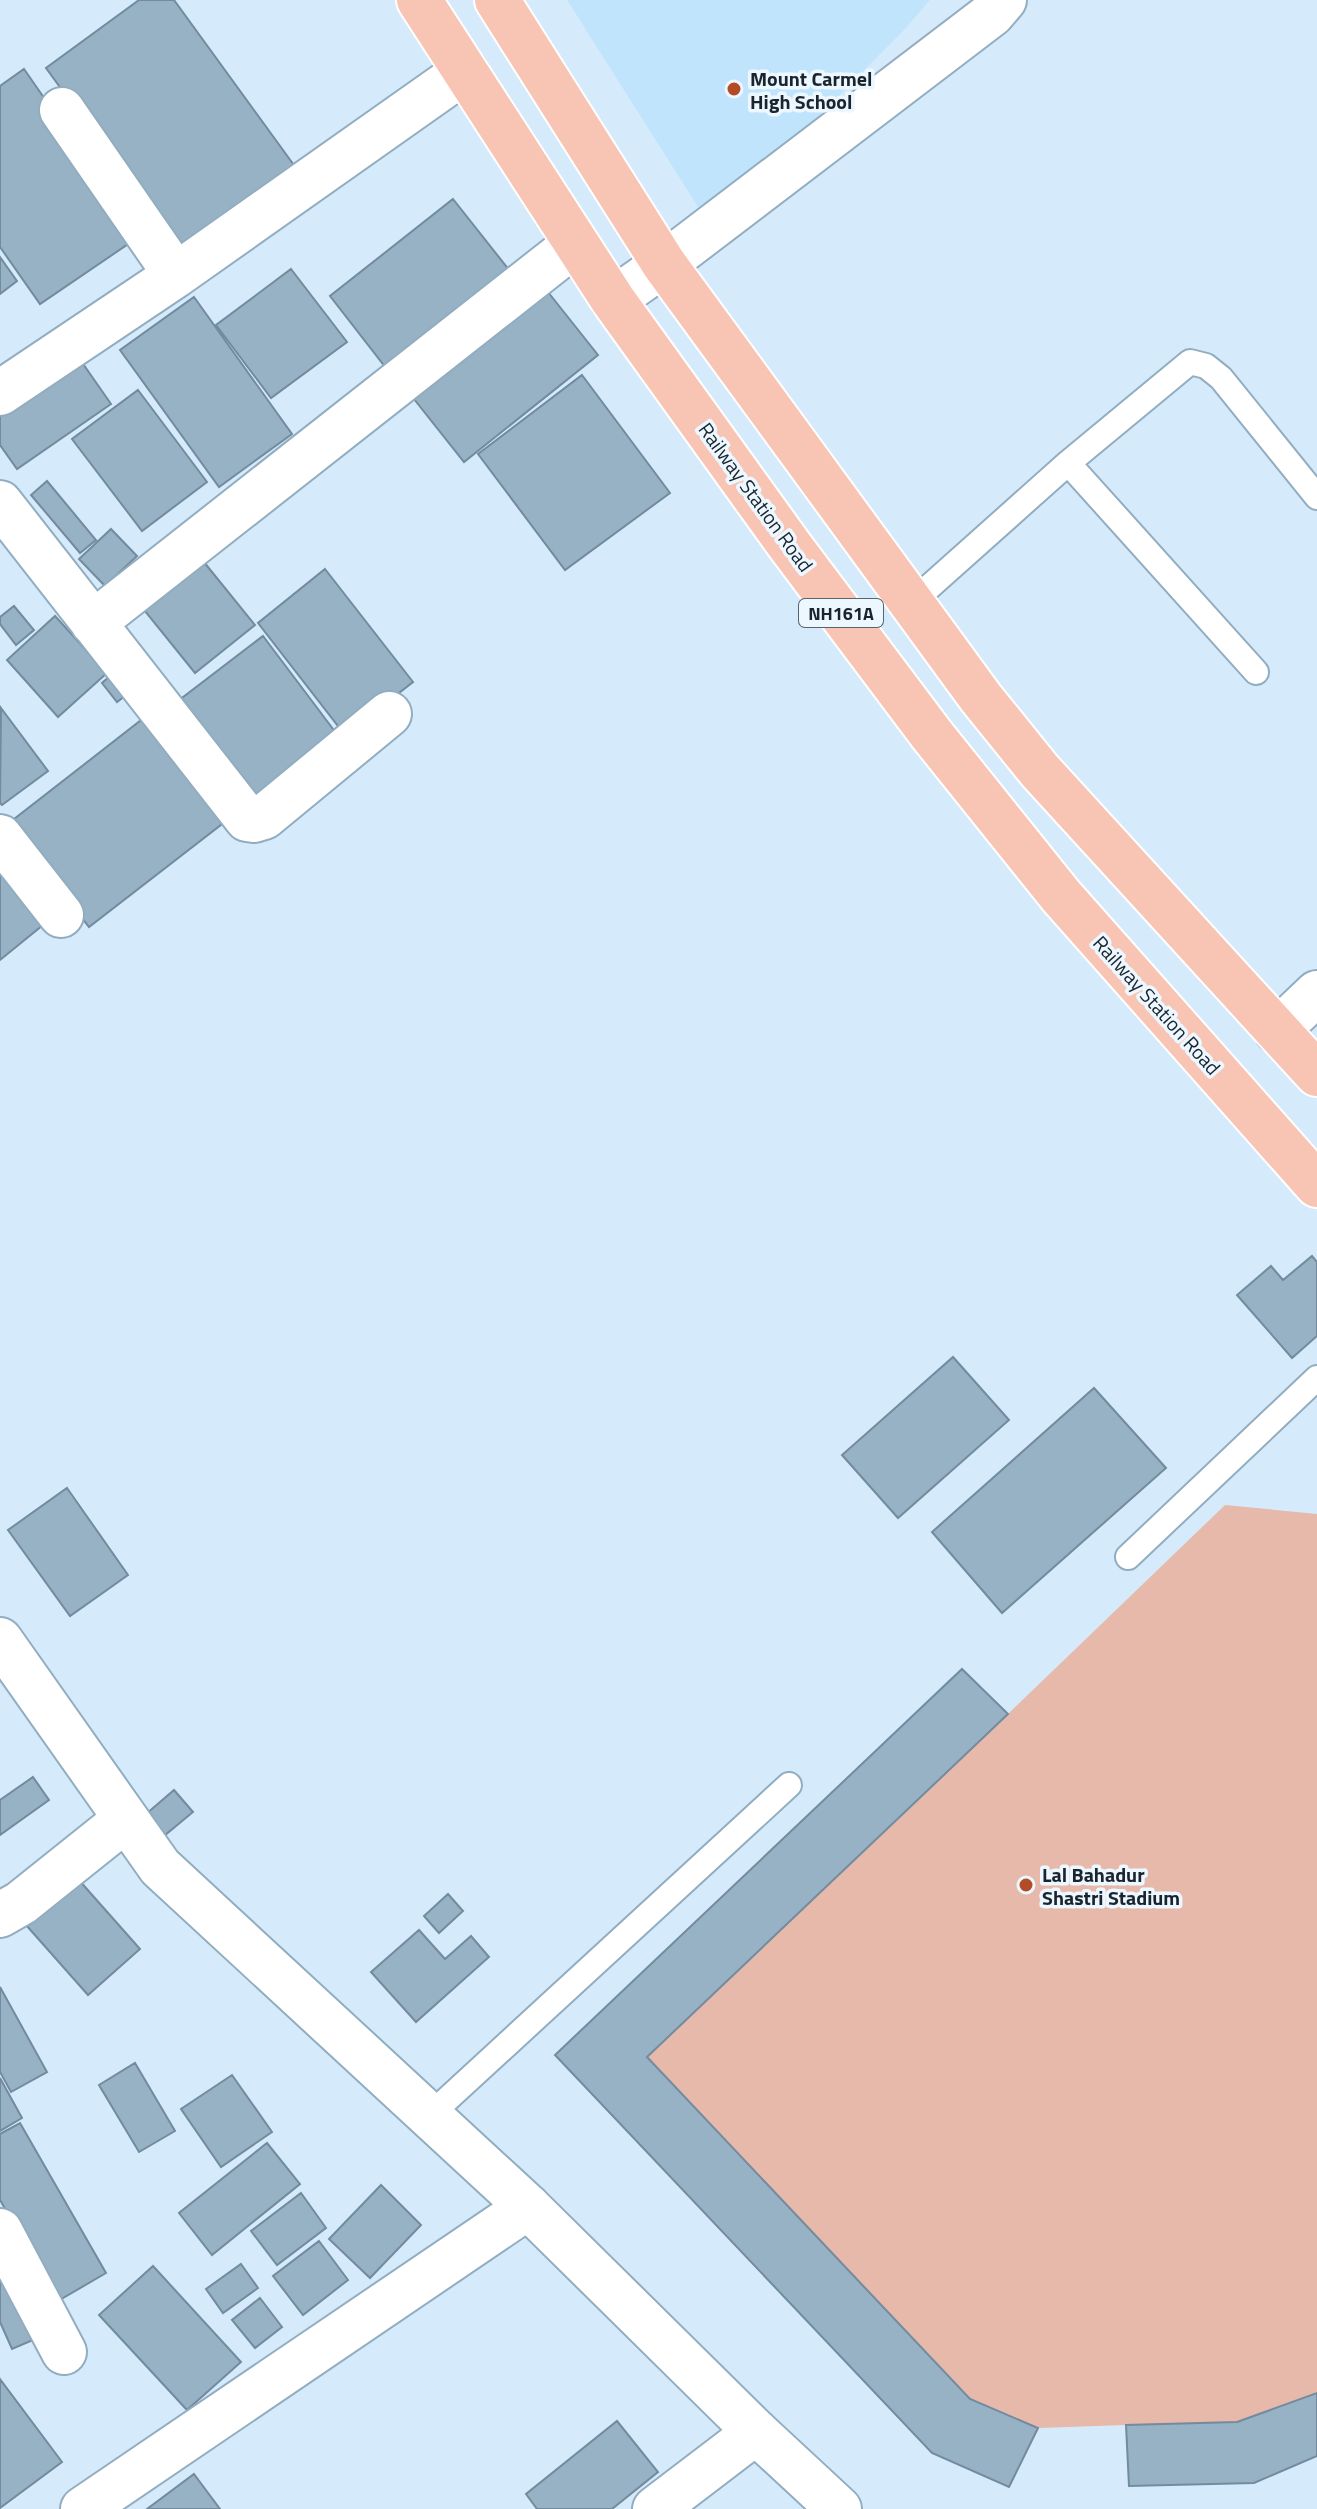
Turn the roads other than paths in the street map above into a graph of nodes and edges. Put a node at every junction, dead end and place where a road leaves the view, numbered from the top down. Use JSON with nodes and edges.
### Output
{"nodes":[{"id":1,"x":419,"y":0,"type":"edge"},
{"id":2,"x":497,"y":0,"type":"edge"},
{"id":3,"x":1004,"y":0,"type":"edge"},
{"id":4,"x":465,"y":71,"type":"junction"},
{"id":5,"x":62,"y":110,"type":"dead end"},
{"id":6,"x":575,"y":244,"type":"junction"},
{"id":7,"x":664,"y":264,"type":"junction"},
{"id":8,"x":176,"y":275,"type":"junction"},
{"id":9,"x":613,"y":300,"type":"junction"},
{"id":10,"x":0,"y":393,"type":"edge"},
{"id":11,"x":1068,"y":463,"type":"junction"},
{"id":12,"x":1317,"y":497,"type":"edge"},
{"id":13,"x":0,"y":503,"type":"edge"},
{"id":14,"x":910,"y":604,"type":"junction"},
{"id":15,"x":93,"y":623,"type":"junction"},
{"id":16,"x":1256,"y":672,"type":"dead end"},
{"id":17,"x":389,"y":714,"type":"dead end"},
{"id":18,"x":0,"y":837,"type":"edge"},
{"id":19,"x":61,"y":915,"type":"dead end"},
{"id":20,"x":1317,"y":993,"type":"edge"},
{"id":21,"x":1277,"y":1031,"type":"junction"},
{"id":22,"x":1317,"y":1074,"type":"edge"},
{"id":23,"x":1317,"y":1185,"type":"edge"},
{"id":24,"x":1317,"y":1378,"type":"edge"},
{"id":25,"x":1128,"y":1557,"type":"dead end"},
{"id":26,"x":0,"y":1640,"type":"edge"},
{"id":27,"x":789,"y":1785,"type":"dead end"},
{"id":28,"x":126,"y":1819,"type":"junction"},
{"id":29,"x":0,"y":1915,"type":"edge"},
{"id":30,"x":429,"y":2116,"type":"junction"},
{"id":31,"x":528,"y":2207,"type":"junction"},
{"id":32,"x":0,"y":2231,"type":"edge"},
{"id":33,"x":64,"y":2352,"type":"dead end"},
{"id":34,"x":756,"y":2432,"type":"junction"},
{"id":35,"x":83,"y":2509,"type":"edge"},
{"id":36,"x":655,"y":2509,"type":"edge"},
{"id":37,"x":839,"y":2509,"type":"edge"}],
"edges":[{"from":1,"to":4,"type":"highway","name":"Railway Station Road","number":"NH161A"},
{"from":2,"to":7,"type":"highway","number":"NH161A"},
{"from":3,"to":7,"type":"street"},
{"from":4,"to":6,"type":"highway","name":"Railway Station Road","number":"NH161A"},
{"from":4,"to":8,"type":"street"},
{"from":5,"to":8,"type":"street"},
{"from":6,"to":9,"type":"highway","name":"Railway Station Road","number":"NH161A"},
{"from":6,"to":15,"type":"street"},
{"from":7,"to":9,"type":"street"},
{"from":7,"to":14,"type":"highway","number":"NH161A"},
{"from":8,"to":10,"type":"street"},
{"from":9,"to":23,"type":"highway","name":"Railway Station Road","number":"NH161A"},
{"from":11,"to":12,"type":"lane"},
{"from":11,"to":14,"type":"lane"},
{"from":11,"to":16,"type":"lane"},
{"from":13,"to":15,"type":"street"},
{"from":14,"to":21,"type":"highway","number":"NH161A"},
{"from":15,"to":17,"type":"street"},
{"from":18,"to":19,"type":"street"},
{"from":20,"to":21,"type":"street"},
{"from":21,"to":22,"type":"highway","number":"NH161A"},
{"from":24,"to":25,"type":"lane"},
{"from":26,"to":28,"type":"street"},
{"from":27,"to":30,"type":"lane"},
{"from":28,"to":29,"type":"street"},
{"from":28,"to":30,"type":"street"},
{"from":30,"to":31,"type":"street"},
{"from":31,"to":34,"type":"street"},
{"from":31,"to":35,"type":"street"},
{"from":32,"to":33,"type":"street"},
{"from":34,"to":36,"type":"street"},
{"from":34,"to":37,"type":"street"}]}
